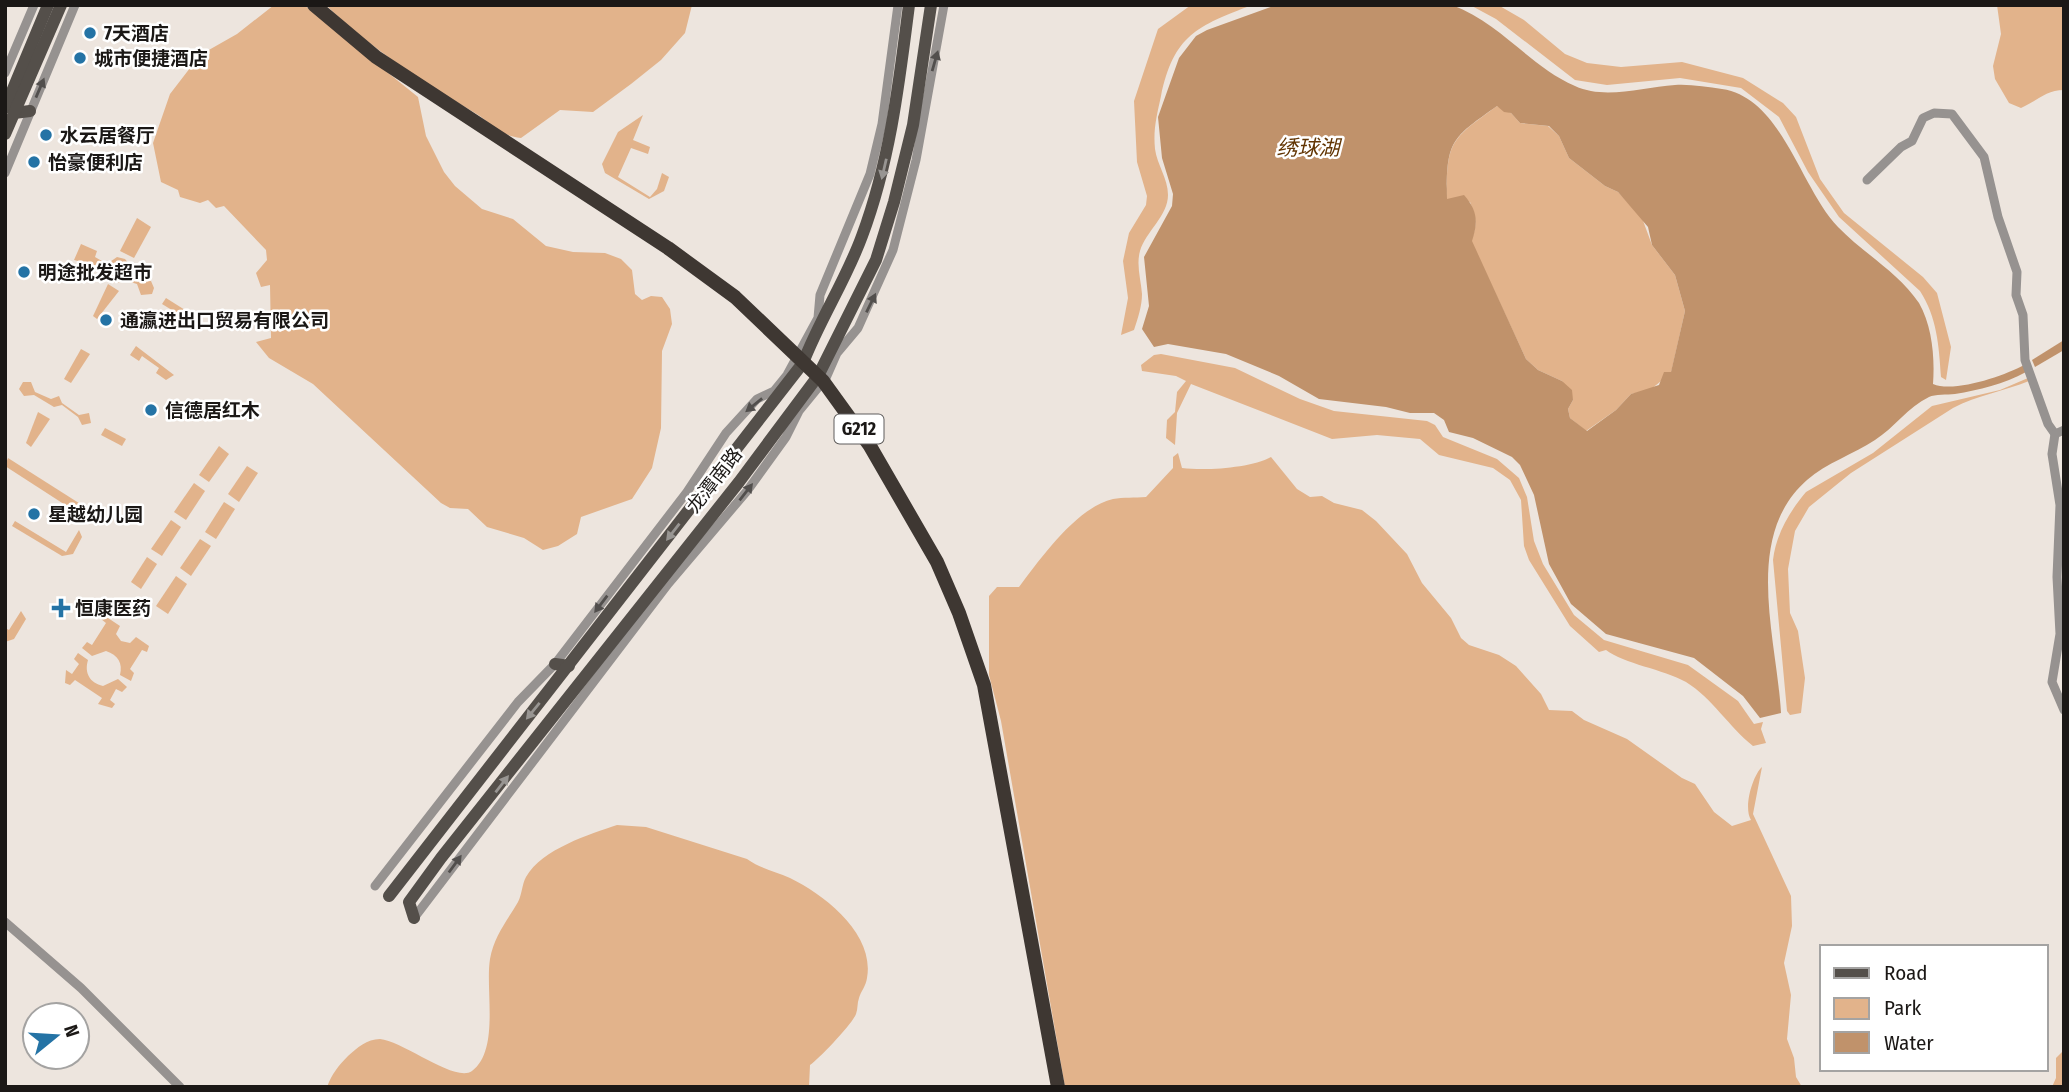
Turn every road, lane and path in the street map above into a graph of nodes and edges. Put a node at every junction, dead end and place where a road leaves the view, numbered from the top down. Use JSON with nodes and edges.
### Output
{"nodes":[{"id":1,"x":34,"y":5,"type":"edge"},
{"id":2,"x":48,"y":5,"type":"edge"},
{"id":3,"x":61,"y":5,"type":"edge"},
{"id":4,"x":75,"y":5,"type":"edge"},
{"id":5,"x":314,"y":5,"type":"edge"},
{"id":6,"x":898,"y":5,"type":"edge"},
{"id":7,"x":909,"y":5,"type":"edge"},
{"id":8,"x":931,"y":5,"type":"edge"},
{"id":9,"x":944,"y":5,"type":"edge"},
{"id":10,"x":5,"y":73,"type":"edge"},
{"id":11,"x":10,"y":84,"type":"edge"},
{"id":12,"x":10,"y":110,"type":"edge"},
{"id":13,"x":30,"y":111,"type":"junction"},
{"id":14,"x":5,"y":134,"type":"edge"},
{"id":15,"x":5,"y":173,"type":"edge"},
{"id":16,"x":1867,"y":180,"type":"dead end"},
{"id":17,"x":887,"y":266,"type":"junction"},
{"id":18,"x":869,"y":275,"type":"junction"},
{"id":19,"x":839,"y":292,"type":"junction"},
{"id":20,"x":856,"y":301,"type":"junction"},
{"id":21,"x":800,"y":360,"type":"junction"},
{"id":22,"x":820,"y":379,"type":"junction"},
{"id":23,"x":755,"y":425,"type":"junction"},
{"id":24,"x":2059,"y":432,"type":"edge"},
{"id":25,"x":771,"y":436,"type":"junction"},
{"id":26,"x":555,"y":664,"type":"junction"},
{"id":27,"x":569,"y":666,"type":"junction"},
{"id":28,"x":2064,"y":710,"type":"edge"},
{"id":29,"x":376,"y":886,"type":"dead end"},
{"id":30,"x":389,"y":896,"type":"dead end"},
{"id":31,"x":414,"y":918,"type":"joint"},
{"id":32,"x":5,"y":922,"type":"edge"},
{"id":33,"x":180,"y":1087,"type":"edge"},
{"id":34,"x":1058,"y":1087,"type":"edge"}],
"edges":[{"from":1,"to":10,"type":"street"},
{"from":2,"to":11,"type":"main road"},
{"from":3,"to":12,"type":"main road"},
{"from":13,"to":4,"type":"street","one_way":true},
{"from":5,"to":21,"type":"highway","number":"G212"},
{"from":6,"to":21,"type":"street"},
{"from":7,"to":19,"type":"main road","name":"龙潭南路","one_way":true},
{"from":8,"to":18,"type":"main road","name":"龙潭南路"},
{"from":17,"to":9,"type":"street","one_way":true},
{"from":11,"to":12,"type":"main road"},
{"from":12,"to":13,"type":"main road"},
{"from":12,"to":14,"type":"main road"},
{"from":13,"to":15,"type":"street"},
{"from":16,"to":24,"type":"street"},
{"from":17,"to":18,"type":"main road"},
{"from":22,"to":17,"type":"street","one_way":true},
{"from":18,"to":20,"type":"main road","name":"龙潭南路"},
{"from":19,"to":20,"type":"main road"},
{"from":19,"to":21,"type":"main road","name":"龙潭南路"},
{"from":20,"to":22,"type":"main road","name":"龙潭南路"},
{"from":21,"to":22,"type":"highway","number":"G212"},
{"from":21,"to":23,"type":"main road","name":"龙潭南路"},
{"from":21,"to":26,"type":"street","one_way":true},
{"from":22,"to":25,"type":"main road","name":"龙潭南路"},
{"from":31,"to":22,"type":"street","one_way":true},
{"from":22,"to":34,"type":"highway","number":"G212"},
{"from":23,"to":25,"type":"main road"},
{"from":23,"to":27,"type":"main road","name":"龙潭南路","one_way":true},
{"from":24,"to":28,"type":"street"},
{"from":31,"to":25,"type":"main road","name":"龙潭南路","one_way":true},
{"from":26,"to":27,"type":"main road"},
{"from":26,"to":29,"type":"street"},
{"from":27,"to":30,"type":"main road","name":"龙潭南路","one_way":true},
{"from":32,"to":33,"type":"street"}]}
